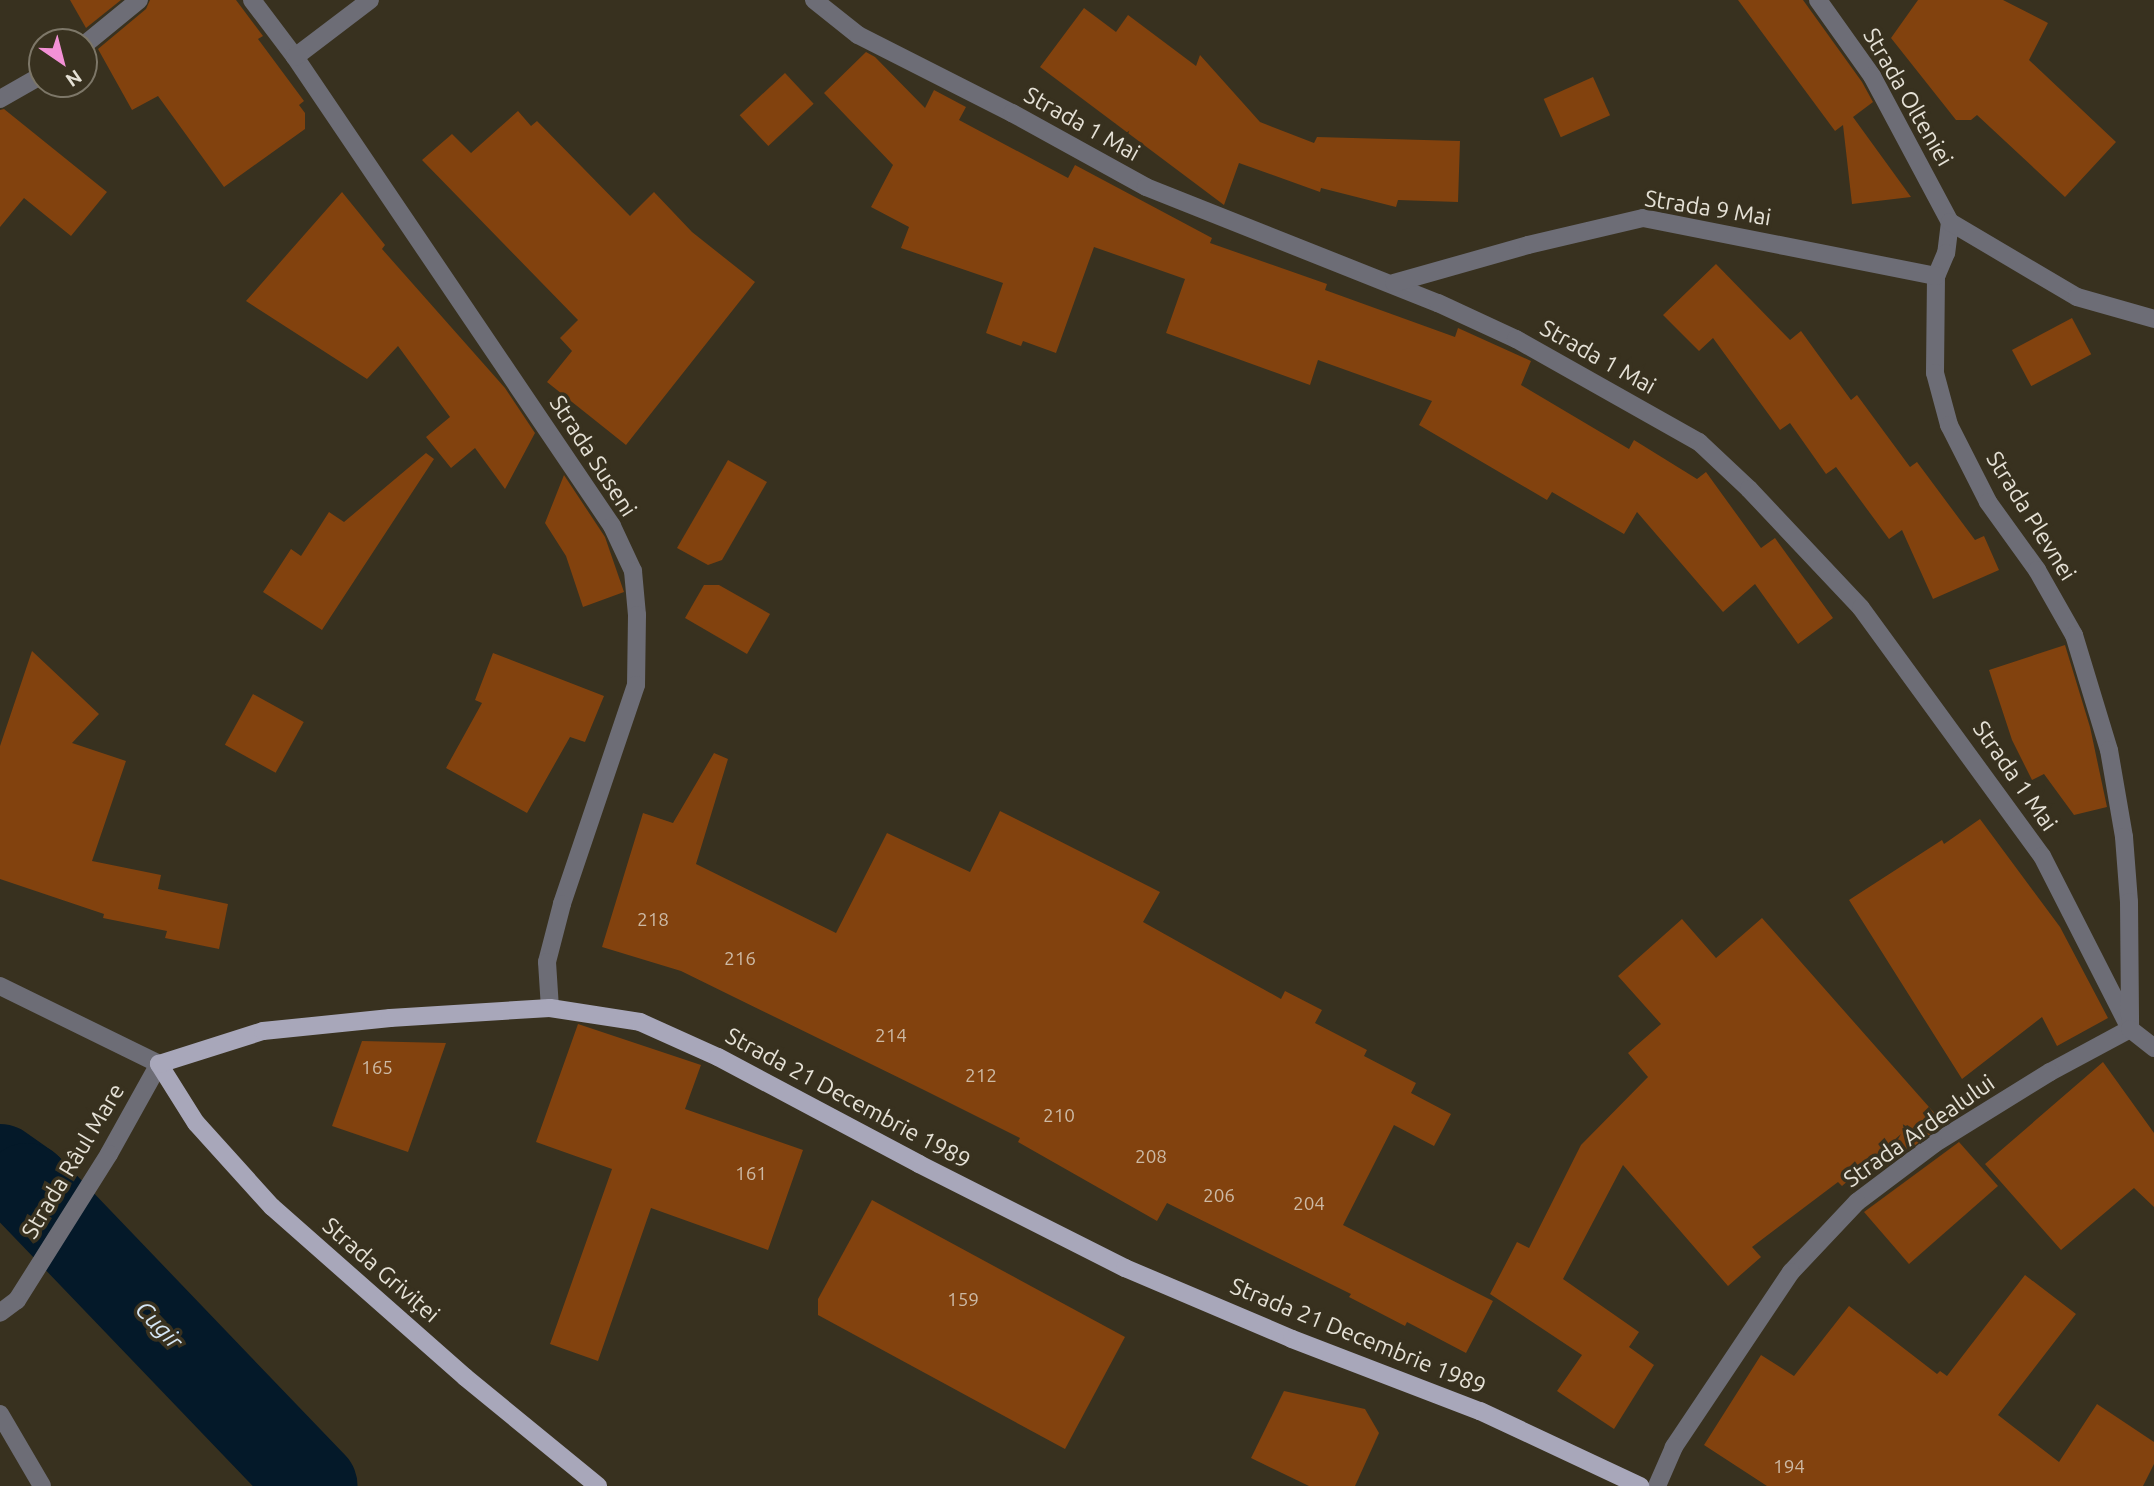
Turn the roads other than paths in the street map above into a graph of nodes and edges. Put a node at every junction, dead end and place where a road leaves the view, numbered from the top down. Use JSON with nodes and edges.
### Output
{"nodes":[{"id":1,"x":139,"y":0,"type":"edge"},
{"id":2,"x":252,"y":0,"type":"edge"},
{"id":3,"x":370,"y":0,"type":"edge"},
{"id":4,"x":814,"y":0,"type":"edge"},
{"id":5,"x":1818,"y":0,"type":"edge"},
{"id":6,"x":98,"y":34,"type":"edge"},
{"id":7,"x":295,"y":57,"type":"junction"},
{"id":8,"x":28,"y":83,"type":"edge"},
{"id":9,"x":0,"y":99,"type":"edge"},
{"id":10,"x":1950,"y":222,"type":"junction"},
{"id":11,"x":1936,"y":276,"type":"junction"},
{"id":12,"x":1394,"y":283,"type":"junction"},
{"id":13,"x":2154,"y":319,"type":"edge"},
{"id":14,"x":0,"y":986,"type":"edge"},
{"id":15,"x":550,"y":1008,"type":"junction"},
{"id":16,"x":2130,"y":1029,"type":"junction"},
{"id":17,"x":2154,"y":1048,"type":"edge"},
{"id":18,"x":159,"y":1064,"type":"junction"},
{"id":19,"x":0,"y":1313,"type":"edge"},
{"id":20,"x":0,"y":1414,"type":"edge"},
{"id":21,"x":41,"y":1486,"type":"edge"},
{"id":22,"x":598,"y":1486,"type":"edge"},
{"id":23,"x":1640,"y":1486,"type":"edge"},
{"id":24,"x":1657,"y":1486,"type":"edge"}],
"edges":[{"from":1,"to":6,"type":"street"},
{"from":2,"to":7,"type":"street","name":"Strada Suseni"},
{"from":3,"to":7,"type":"street"},
{"from":4,"to":12,"type":"street","name":"Strada 1 Mai"},
{"from":5,"to":10,"type":"street","name":"Strada Olteniei"},
{"from":7,"to":15,"type":"street","name":"Strada Suseni"},
{"from":8,"to":9,"type":"street"},
{"from":10,"to":11,"type":"street","name":"Strada Plevnei"},
{"from":10,"to":13,"type":"street"},
{"from":11,"to":12,"type":"street","name":"Strada 9 Mai"},
{"from":11,"to":16,"type":"street","name":"Strada Plevnei"},
{"from":12,"to":16,"type":"street","name":"Strada 1 Mai"},
{"from":14,"to":18,"type":"street"},
{"from":15,"to":18,"type":"main road","name":"Strada 21 Decembrie 1989"},
{"from":15,"to":23,"type":"main road","name":"Strada 21 Decembrie 1989"},
{"from":16,"to":17,"type":"street"},
{"from":16,"to":24,"type":"street","name":"Strada Ardealului"},
{"from":18,"to":19,"type":"street","name":"Strada Râul Mare"},
{"from":18,"to":22,"type":"main road","name":"Strada Griviței"},
{"from":20,"to":21,"type":"street"}]}
